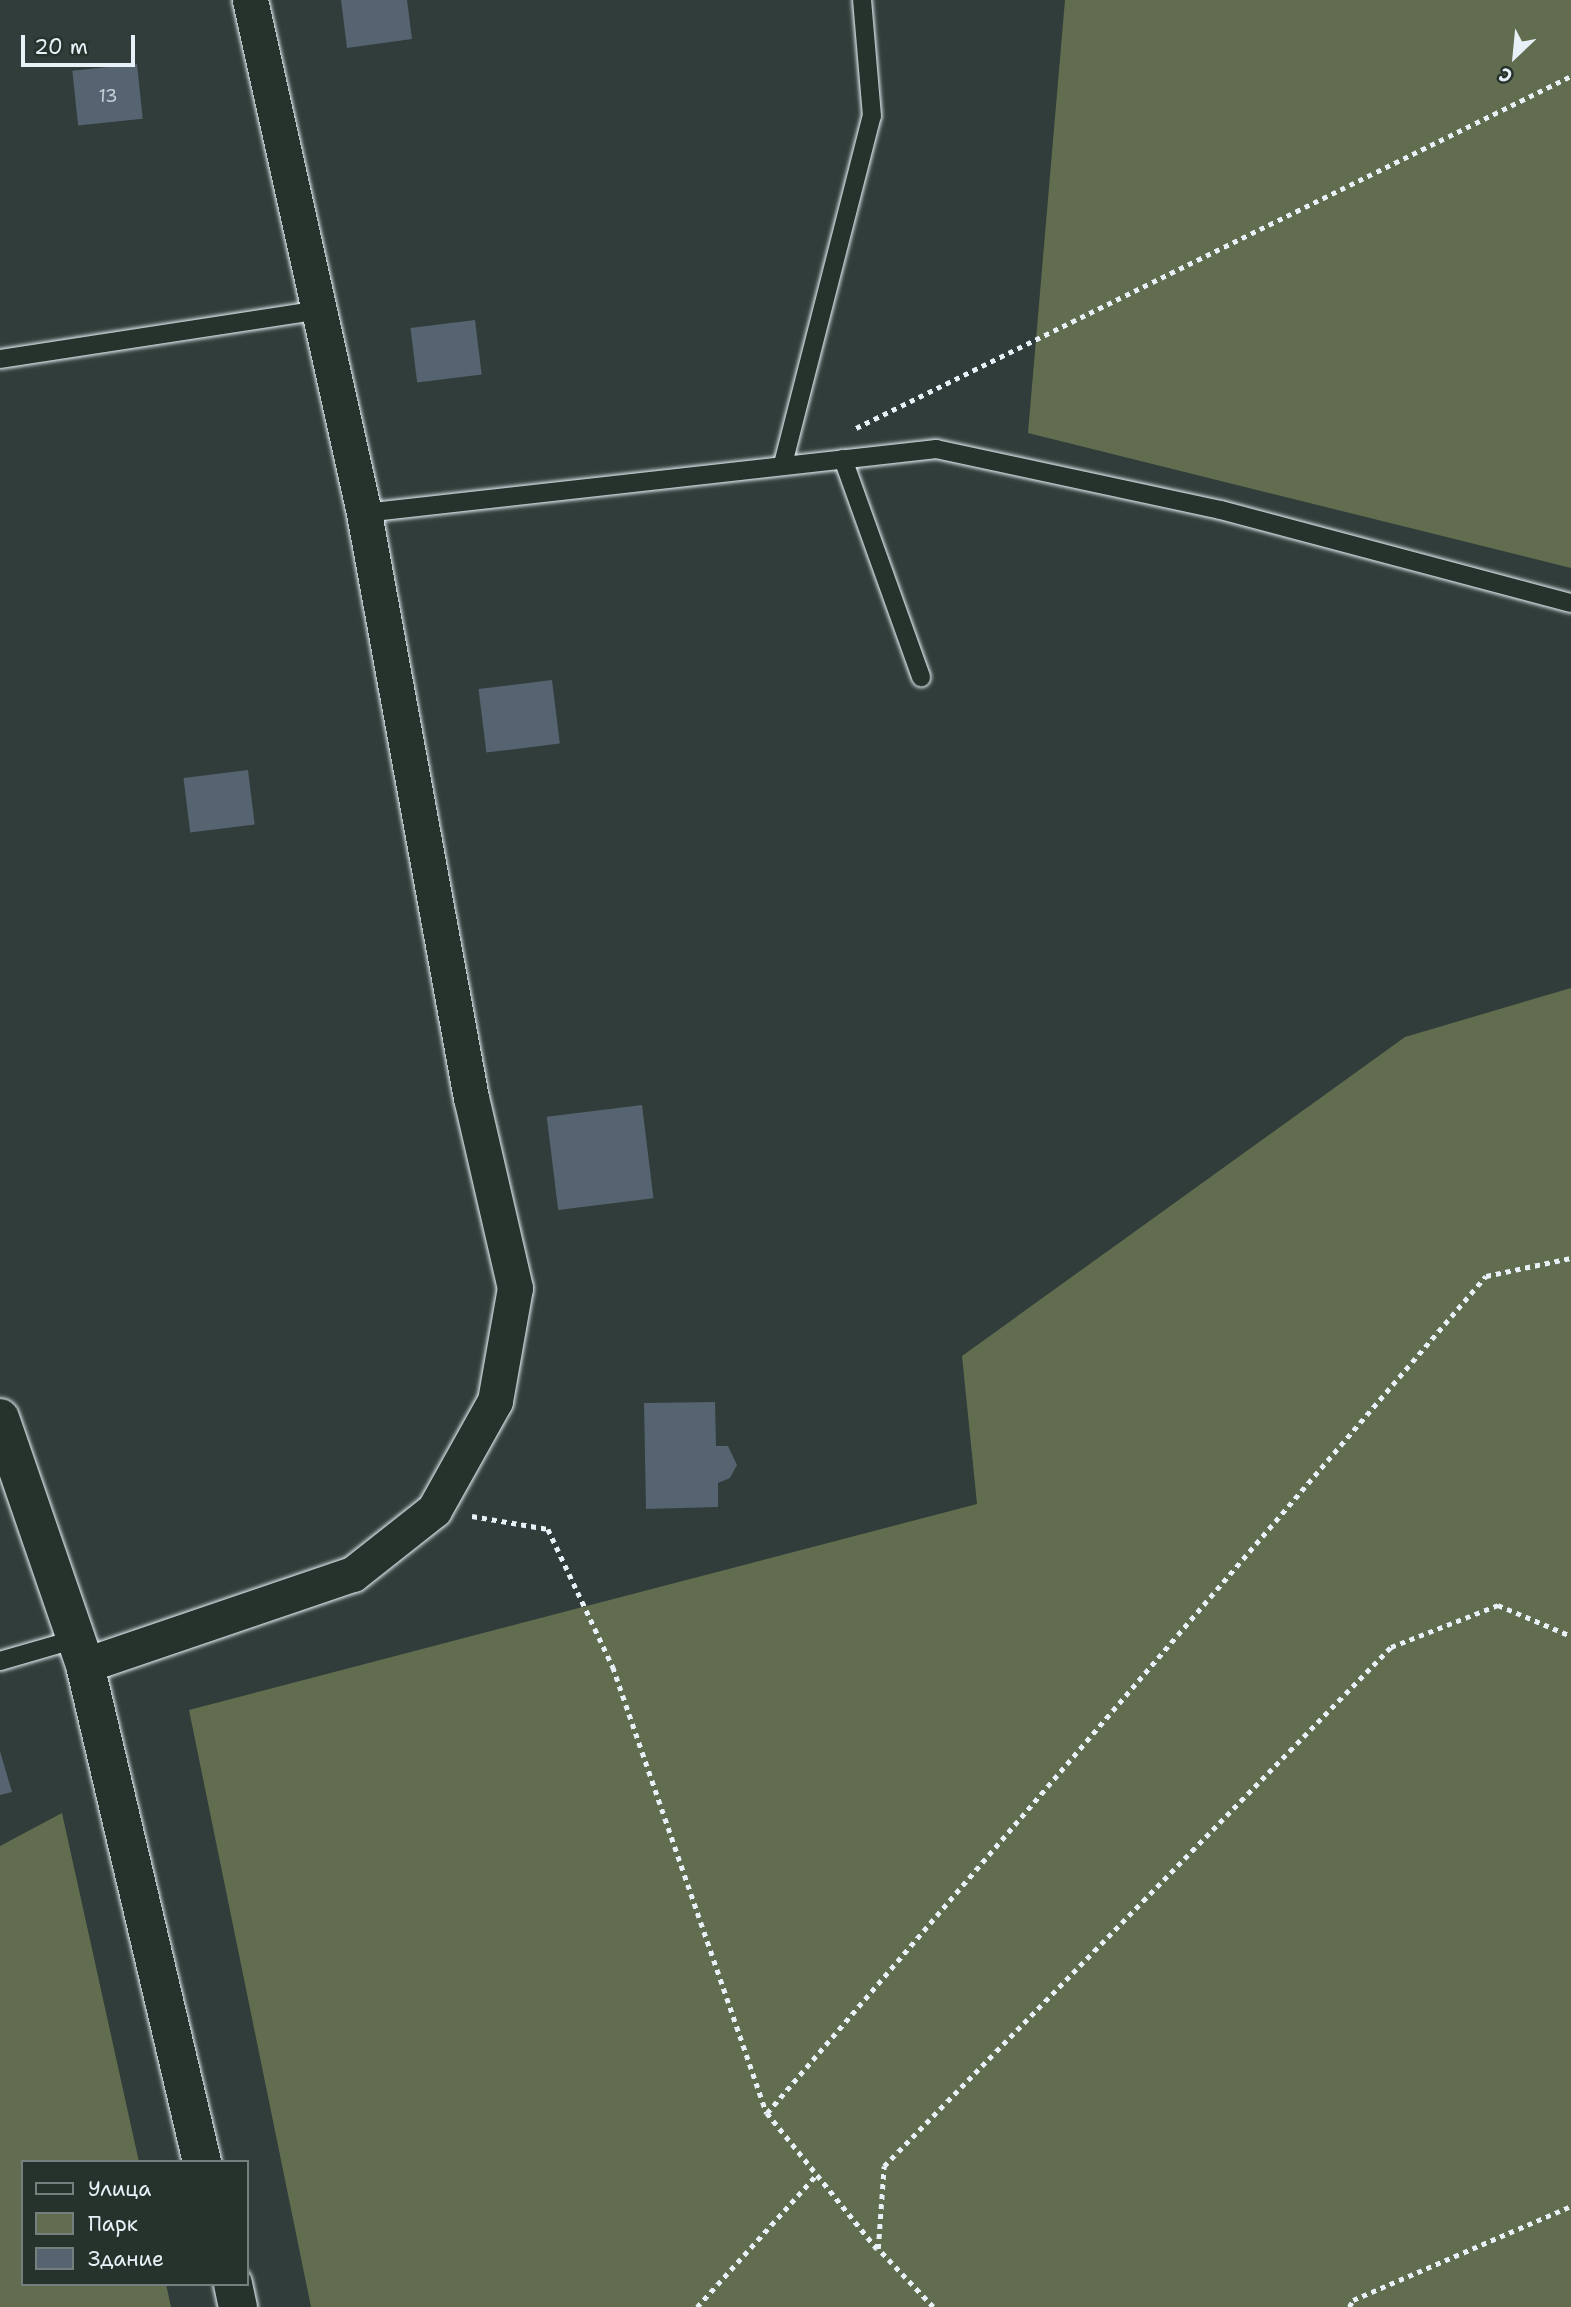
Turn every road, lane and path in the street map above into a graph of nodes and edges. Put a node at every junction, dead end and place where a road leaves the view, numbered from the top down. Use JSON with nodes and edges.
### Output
{"nodes":[{"id":1,"x":250,"y":0,"type":"edge"},
{"id":2,"x":862,"y":0,"type":"edge"},
{"id":3,"x":1571,"y":76,"type":"edge"},
{"id":4,"x":321,"y":310,"type":"junction"},
{"id":5,"x":0,"y":359,"type":"edge"},
{"id":6,"x":846,"y":433,"type":"dead end"},
{"id":7,"x":843,"y":458,"type":"junction"},
{"id":8,"x":783,"y":464,"type":"junction"},
{"id":9,"x":364,"y":513,"type":"junction"},
{"id":10,"x":1571,"y":603,"type":"edge"},
{"id":11,"x":921,"y":677,"type":"dead end"},
{"id":12,"x":1571,"y":1258,"type":"edge"},
{"id":13,"x":0,"y":1418,"type":"edge"},
{"id":14,"x":434,"y":1510,"type":"junction"},
{"id":15,"x":1571,"y":1636,"type":"edge"},
{"id":16,"x":80,"y":1652,"type":"junction"},
{"id":17,"x":0,"y":1661,"type":"edge"},
{"id":18,"x":767,"y":2113,"type":"junction"},
{"id":19,"x":202,"y":2160,"type":"edge"},
{"id":20,"x":817,"y":2174,"type":"junction"},
{"id":21,"x":1571,"y":2206,"type":"edge"},
{"id":22,"x":878,"y":2249,"type":"junction"},
{"id":23,"x":233,"y":2286,"type":"edge"},
{"id":24,"x":238,"y":2307,"type":"edge"},
{"id":25,"x":697,"y":2307,"type":"edge"},
{"id":26,"x":933,"y":2307,"type":"edge"},
{"id":27,"x":1349,"y":2307,"type":"edge"}],
"edges":[{"from":1,"to":4,"type":"street"},
{"from":2,"to":8,"type":"lane"},
{"from":3,"to":6,"type":"path"},
{"from":4,"to":5,"type":"lane"},
{"from":4,"to":9,"type":"street"},
{"from":7,"to":8,"type":"lane"},
{"from":7,"to":10,"type":"lane"},
{"from":7,"to":11,"type":"lane"},
{"from":8,"to":9,"type":"lane"},
{"from":9,"to":14,"type":"street"},
{"from":12,"to":18,"type":"path"},
{"from":13,"to":16,"type":"main road"},
{"from":14,"to":16,"type":"street"},
{"from":14,"to":18,"type":"path"},
{"from":15,"to":22,"type":"path"},
{"from":16,"to":17,"type":"lane"},
{"from":16,"to":19,"type":"main road"},
{"from":18,"to":20,"type":"path"},
{"from":20,"to":22,"type":"path"},
{"from":20,"to":25,"type":"path"},
{"from":21,"to":27,"type":"path"},
{"from":22,"to":26,"type":"path"},
{"from":23,"to":24,"type":"main road"}]}
